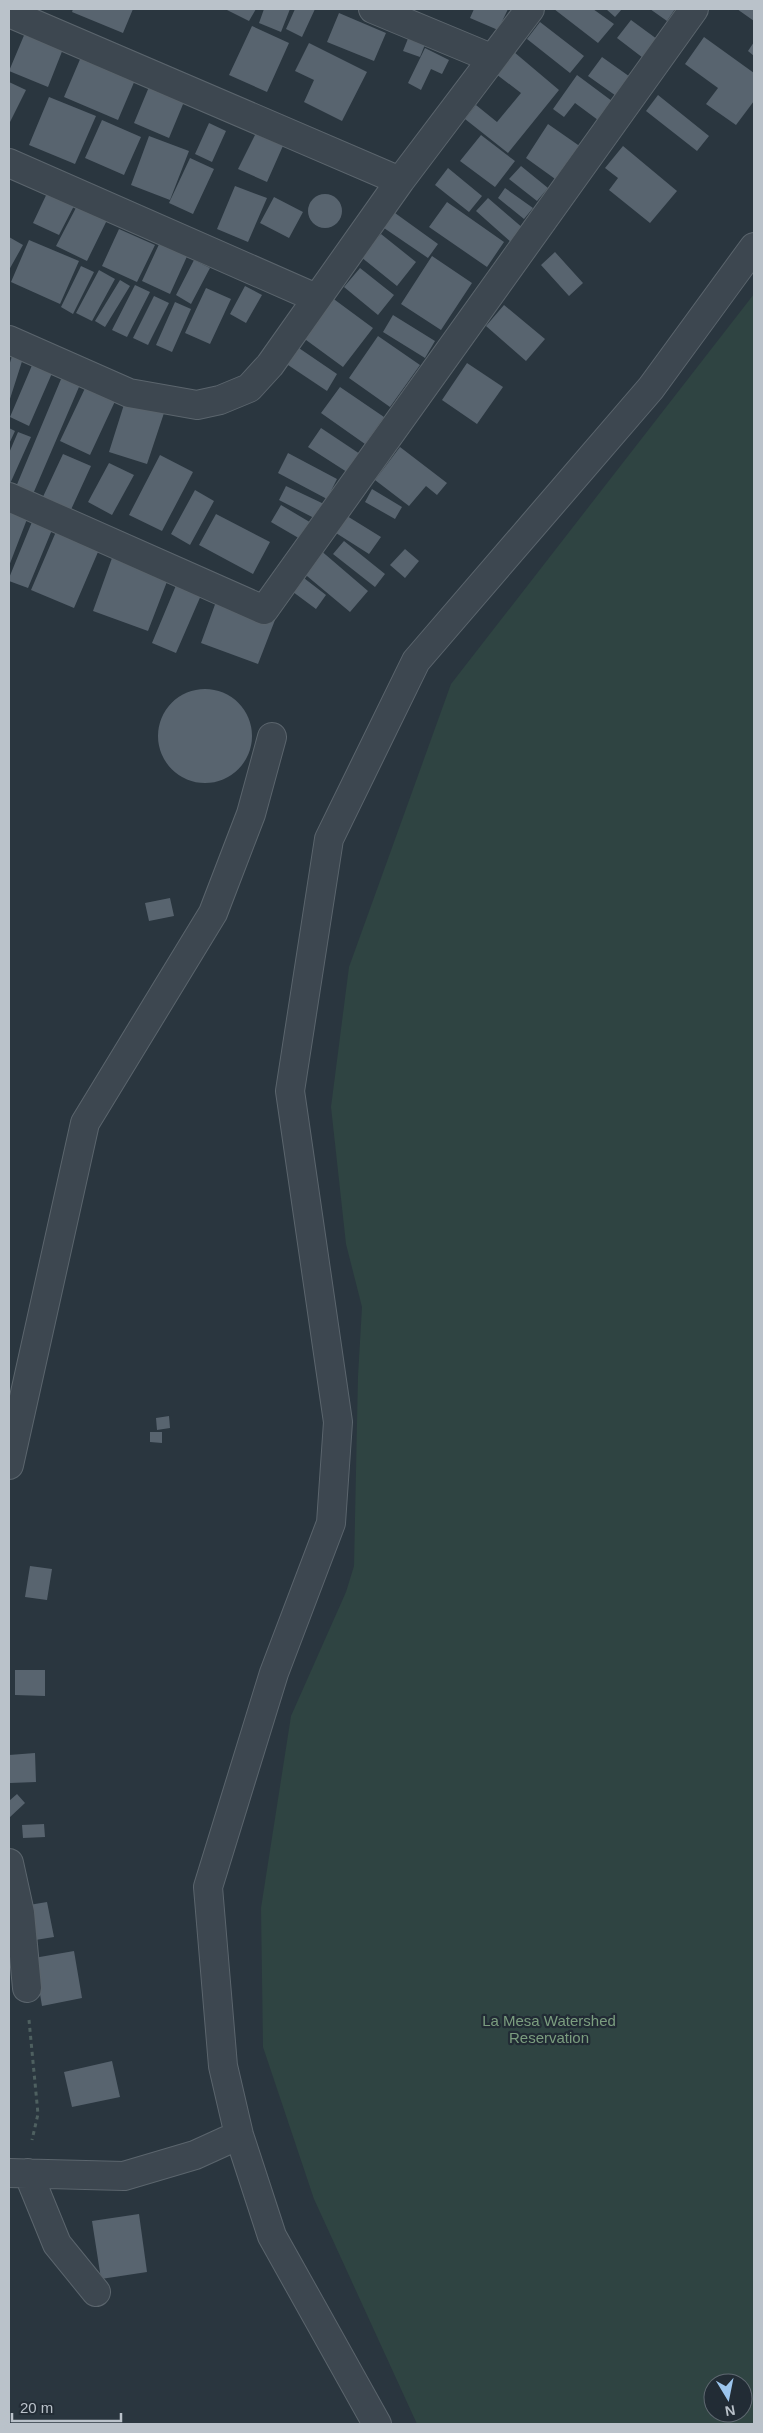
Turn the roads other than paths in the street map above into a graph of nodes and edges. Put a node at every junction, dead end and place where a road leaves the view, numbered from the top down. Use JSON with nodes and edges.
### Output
{"nodes":[{"id":1,"x":373,"y":9,"type":"edge"},
{"id":2,"x":530,"y":9,"type":"edge"},
{"id":3,"x":694,"y":9,"type":"edge"},
{"id":4,"x":9,"y":13,"type":"edge"},
{"id":5,"x":491,"y":58,"type":"junction"},
{"id":6,"x":9,"y":163,"type":"edge"},
{"id":7,"x":400,"y":181,"type":"junction"},
{"id":8,"x":754,"y":247,"type":"edge"},
{"id":9,"x":316,"y":298,"type":"junction"},
{"id":10,"x":9,"y":340,"type":"edge"},
{"id":11,"x":9,"y":497,"type":"edge"},
{"id":12,"x":272,"y":737,"type":"dead end"},
{"id":13,"x":9,"y":1466,"type":"edge"},
{"id":14,"x":9,"y":1863,"type":"edge"},
{"id":15,"x":26,"y":1988,"type":"road end"},
{"id":16,"x":239,"y":2135,"type":"junction"},
{"id":17,"x":18,"y":2173,"type":"edge"},
{"id":18,"x":96,"y":2292,"type":"dead end"},
{"id":19,"x":377,"y":2424,"type":"edge"}],
"edges":[{"from":1,"to":5,"type":"street"},
{"from":2,"to":5,"type":"street"},
{"from":3,"to":11,"type":"street"},
{"from":4,"to":7,"type":"street"},
{"from":5,"to":7,"type":"street"},
{"from":6,"to":9,"type":"street"},
{"from":7,"to":9,"type":"street"},
{"from":8,"to":16,"type":"street"},
{"from":9,"to":10,"type":"street"},
{"from":12,"to":13,"type":"street"},
{"from":14,"to":15,"type":"street"},
{"from":16,"to":17,"type":"street"},
{"from":16,"to":19,"type":"street"},
{"from":17,"to":18,"type":"street"}]}
